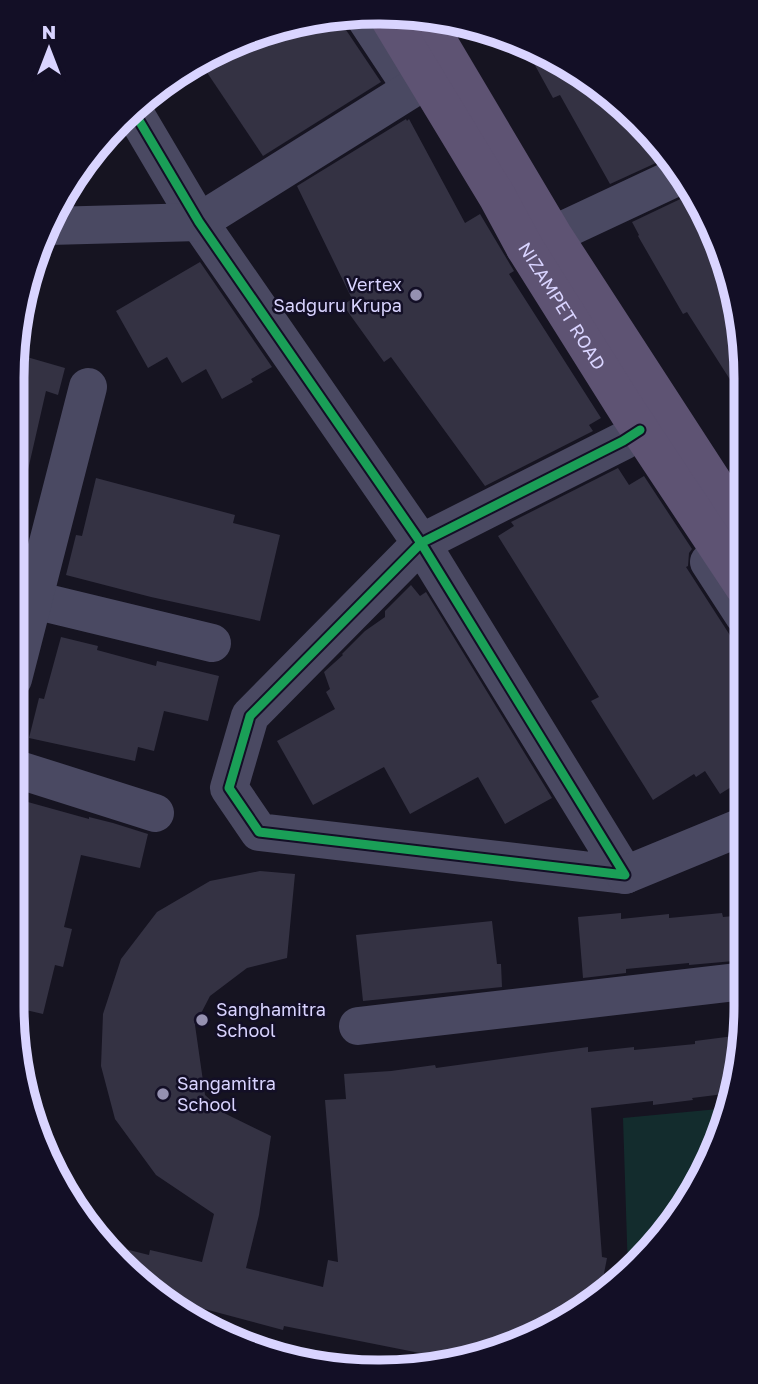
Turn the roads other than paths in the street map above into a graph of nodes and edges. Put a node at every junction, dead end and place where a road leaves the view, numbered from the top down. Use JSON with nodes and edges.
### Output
{"nodes":[{"id":1,"x":370,"y":24,"type":"edge"},
{"id":2,"x":392,"y":25,"type":"edge"},
{"id":3,"x":429,"y":29,"type":"edge"},
{"id":4,"x":420,"y":85,"type":"junction"},
{"id":5,"x":138,"y":119,"type":"edge"},
{"id":6,"x":672,"y":179,"type":"edge"},
{"id":7,"x":199,"y":222,"type":"junction"},
{"id":8,"x":59,"y":226,"type":"edge"},
{"id":9,"x":539,"y":242,"type":"junction"},
{"id":10,"x":88,"y":387,"type":"dead end"},
{"id":11,"x":634,"y":434,"type":"junction"},
{"id":12,"x":734,"y":512,"type":"edge"},
{"id":13,"x":421,"y":543,"type":"junction"},
{"id":14,"x":734,"y":573,"type":"edge"},
{"id":15,"x":734,"y":599,"type":"edge"},
{"id":16,"x":34,"y":600,"type":"junction"},
{"id":17,"x":24,"y":638,"type":"edge"},
{"id":18,"x":212,"y":643,"type":"dead end"},
{"id":19,"x":24,"y":771,"type":"edge"},
{"id":20,"x":155,"y":813,"type":"dead end"},
{"id":21,"x":734,"y":830,"type":"edge"},
{"id":22,"x":625,"y":875,"type":"junction"},
{"id":23,"x":734,"y":982,"type":"edge"},
{"id":24,"x":358,"y":1027,"type":"dead end"}],
"edges":[{"from":1,"to":4,"type":"street"},
{"from":2,"to":4,"type":"main road","name":"NIZAMPET ROAD"},
{"from":3,"to":9,"type":"main road","name":"NIZAMPET ROAD"},
{"from":4,"to":7,"type":"street"},
{"from":4,"to":9,"type":"main road","name":"NIZAMPET ROAD"},
{"from":4,"to":11,"type":"street"},
{"from":5,"to":7,"type":"street"},
{"from":6,"to":9,"type":"street"},
{"from":7,"to":8,"type":"street"},
{"from":7,"to":13,"type":"street"},
{"from":9,"to":11,"type":"main road","name":"NIZAMPET ROAD"},
{"from":9,"to":12,"type":"main road","name":"NIZAMPET ROAD"},
{"from":10,"to":16,"type":"street"},
{"from":11,"to":13,"type":"street"},
{"from":11,"to":14,"type":"main road","name":"NIZAMPET ROAD"},
{"from":11,"to":15,"type":"street"},
{"from":13,"to":22,"type":"street"},
{"from":13,"to":22,"type":"street"},
{"from":16,"to":17,"type":"street"},
{"from":16,"to":18,"type":"street"},
{"from":19,"to":20,"type":"street"},
{"from":21,"to":22,"type":"street"},
{"from":23,"to":24,"type":"street"}]}
